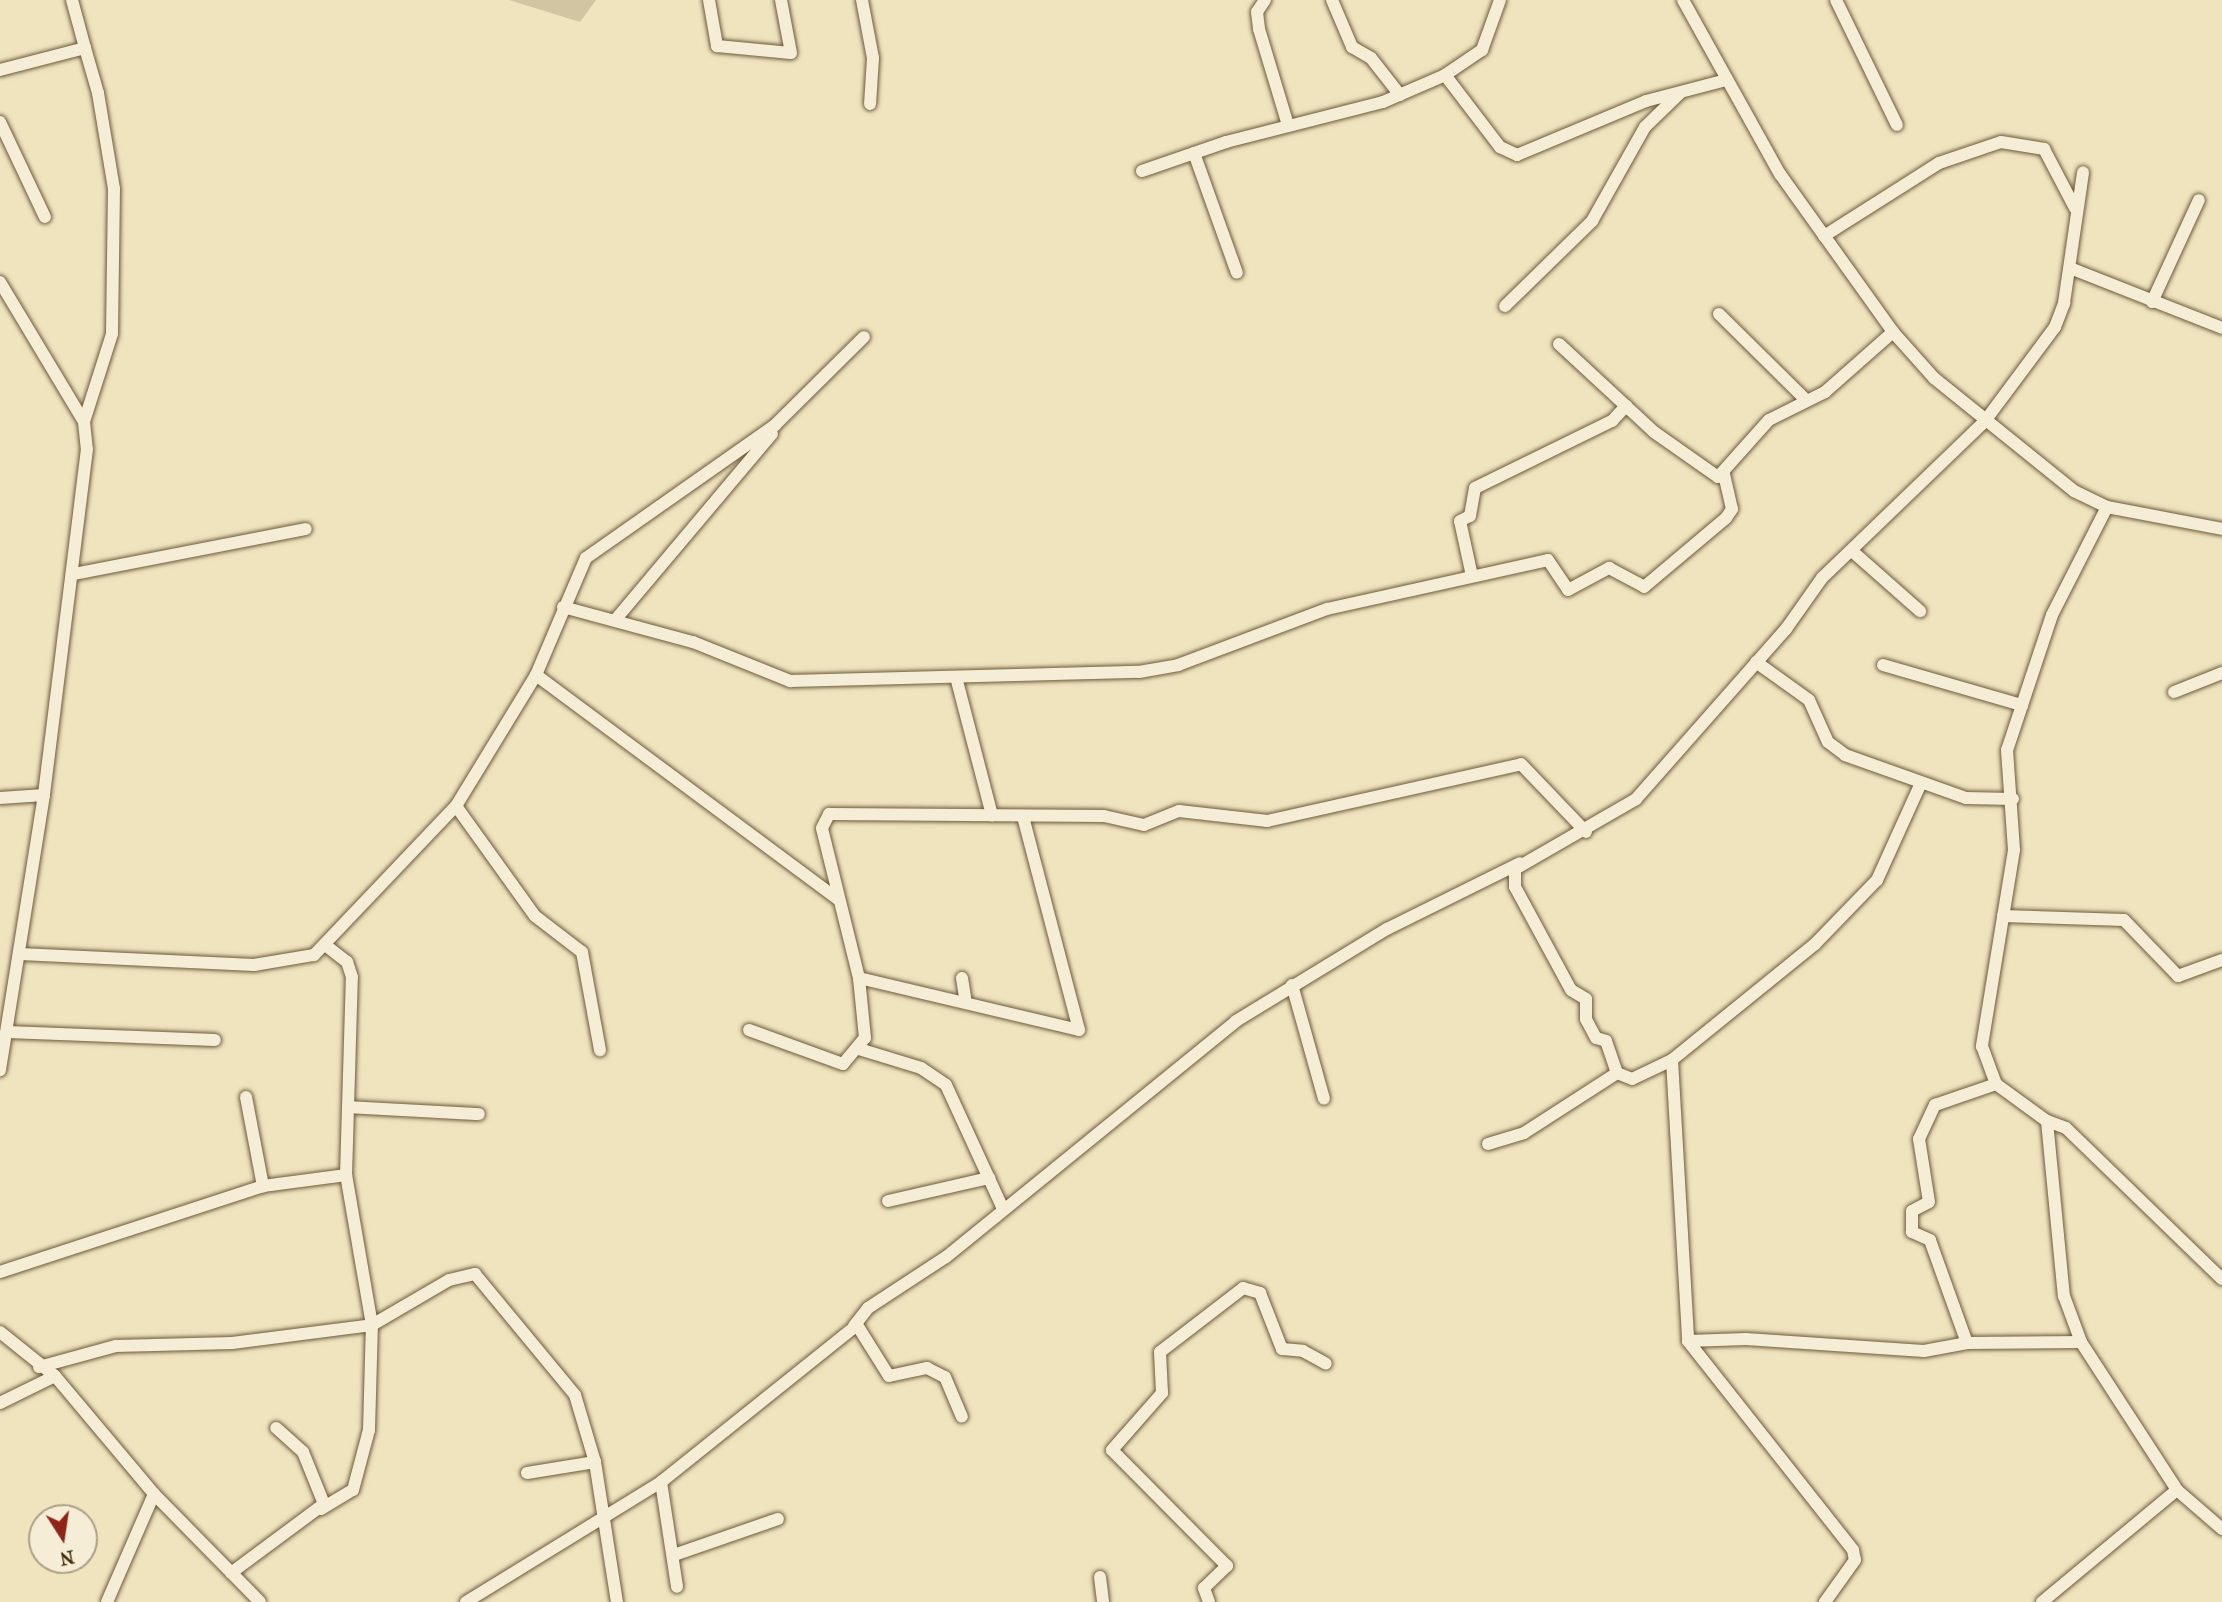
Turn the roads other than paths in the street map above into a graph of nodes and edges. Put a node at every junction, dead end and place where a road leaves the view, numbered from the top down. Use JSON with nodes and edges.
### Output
{"nodes":[{"id":1,"x":72,"y":0,"type":"edge"},
{"id":2,"x":709,"y":0,"type":"edge"},
{"id":3,"x":780,"y":0,"type":"edge"},
{"id":4,"x":862,"y":0,"type":"edge"},
{"id":5,"x":1265,"y":0,"type":"edge"},
{"id":6,"x":1332,"y":0,"type":"edge"},
{"id":7,"x":1500,"y":0,"type":"edge"},
{"id":8,"x":1683,"y":0,"type":"edge"},
{"id":9,"x":1836,"y":0,"type":"edge"},
{"id":10,"x":85,"y":48,"type":"junction"},
{"id":11,"x":0,"y":70,"type":"edge"},
{"id":12,"x":1445,"y":75,"type":"junction"},
{"id":13,"x":1726,"y":80,"type":"junction"},
{"id":14,"x":1681,"y":92,"type":"junction"},
{"id":15,"x":1401,"y":95,"type":"junction"},
{"id":16,"x":870,"y":104,"type":"dead end"},
{"id":17,"x":0,"y":122,"type":"edge"},
{"id":18,"x":1288,"y":125,"type":"junction"},
{"id":19,"x":1897,"y":125,"type":"dead end"},
{"id":20,"x":1194,"y":153,"type":"junction"},
{"id":21,"x":1142,"y":171,"type":"dead end"},
{"id":22,"x":2083,"y":172,"type":"dead end"},
{"id":23,"x":2199,"y":200,"type":"dead end"},
{"id":24,"x":2075,"y":208,"type":"junction"},
{"id":25,"x":45,"y":217,"type":"dead end"},
{"id":26,"x":1824,"y":236,"type":"junction"},
{"id":27,"x":2070,"y":268,"type":"junction"},
{"id":28,"x":1237,"y":273,"type":"dead end"},
{"id":29,"x":0,"y":282,"type":"edge"},
{"id":30,"x":2152,"y":302,"type":"junction"},
{"id":31,"x":1505,"y":306,"type":"dead end"},
{"id":32,"x":1719,"y":314,"type":"dead end"},
{"id":33,"x":2222,"y":328,"type":"edge"},
{"id":34,"x":1893,"y":332,"type":"junction"},
{"id":35,"x":863,"y":337,"type":"dead end"},
{"id":36,"x":1559,"y":344,"type":"dead end"},
{"id":37,"x":1806,"y":400,"type":"junction"},
{"id":38,"x":1626,"y":406,"type":"junction"},
{"id":39,"x":790,"y":412,"type":"junction"},
{"id":40,"x":1985,"y":421,"type":"junction"},
{"id":41,"x":84,"y":422,"type":"junction"},
{"id":42,"x":1724,"y":475,"type":"junction"},
{"id":43,"x":2108,"y":507,"type":"junction"},
{"id":44,"x":306,"y":529,"type":"dead end"},
{"id":45,"x":2222,"y":529,"type":"edge"},
{"id":46,"x":1852,"y":551,"type":"junction"},
{"id":47,"x":74,"y":574,"type":"junction"},
{"id":48,"x":1472,"y":576,"type":"junction"},
{"id":49,"x":563,"y":607,"type":"junction"},
{"id":50,"x":1920,"y":611,"type":"dead end"},
{"id":51,"x":616,"y":619,"type":"junction"},
{"id":52,"x":1756,"y":662,"type":"junction"},
{"id":53,"x":1884,"y":665,"type":"dead end"},
{"id":54,"x":2222,"y":673,"type":"edge"},
{"id":55,"x":537,"y":675,"type":"junction"},
{"id":56,"x":956,"y":677,"type":"junction"},
{"id":57,"x":2174,"y":692,"type":"dead end"},
{"id":58,"x":2022,"y":705,"type":"junction"},
{"id":59,"x":1921,"y":783,"type":"junction"},
{"id":60,"x":44,"y":795,"type":"junction"},
{"id":61,"x":0,"y":798,"type":"edge"},
{"id":62,"x":2013,"y":799,"type":"junction"},
{"id":63,"x":456,"y":806,"type":"junction"},
{"id":64,"x":992,"y":815,"type":"junction"},
{"id":65,"x":1023,"y":816,"type":"junction"},
{"id":66,"x":1586,"y":832,"type":"junction"},
{"id":67,"x":1553,"y":849,"type":"junction"},
{"id":68,"x":838,"y":900,"type":"junction"},
{"id":69,"x":2003,"y":916,"type":"junction"},
{"id":70,"x":325,"y":945,"type":"junction"},
{"id":71,"x":19,"y":954,"type":"junction"},
{"id":72,"x":2222,"y":960,"type":"edge"},
{"id":73,"x":859,"y":978,"type":"junction"},
{"id":74,"x":962,"y":978,"type":"dead end"},
{"id":75,"x":1292,"y":985,"type":"junction"},
{"id":76,"x":965,"y":999,"type":"junction"},
{"id":77,"x":749,"y":1030,"type":"dead end"},
{"id":78,"x":7,"y":1032,"type":"junction"},
{"id":79,"x":215,"y":1040,"type":"dead end"},
{"id":80,"x":859,"y":1049,"type":"junction"},
{"id":81,"x":600,"y":1050,"type":"dead end"},
{"id":82,"x":1672,"y":1060,"type":"junction"},
{"id":83,"x":0,"y":1071,"type":"edge"},
{"id":84,"x":1617,"y":1073,"type":"junction"},
{"id":85,"x":1996,"y":1084,"type":"junction"},
{"id":86,"x":246,"y":1097,"type":"dead end"},
{"id":87,"x":1324,"y":1099,"type":"dead end"},
{"id":88,"x":348,"y":1107,"type":"junction"},
{"id":89,"x":479,"y":1114,"type":"dead end"},
{"id":90,"x":2047,"y":1121,"type":"junction"},
{"id":91,"x":1488,"y":1144,"type":"dead end"},
{"id":92,"x":346,"y":1175,"type":"junction"},
{"id":93,"x":989,"y":1178,"type":"junction"},
{"id":94,"x":263,"y":1186,"type":"junction"},
{"id":95,"x":888,"y":1201,"type":"dead end"},
{"id":96,"x":1003,"y":1209,"type":"junction"},
{"id":97,"x":0,"y":1272,"type":"edge"},
{"id":98,"x":2222,"y":1279,"type":"edge"},
{"id":99,"x":372,"y":1325,"type":"junction"},
{"id":100,"x":854,"y":1326,"type":"junction"},
{"id":101,"x":0,"y":1332,"type":"edge"},
{"id":102,"x":1688,"y":1341,"type":"junction"},
{"id":103,"x":2081,"y":1342,"type":"junction"},
{"id":104,"x":1967,"y":1343,"type":"junction"},
{"id":105,"x":1325,"y":1364,"type":"dead end"},
{"id":106,"x":39,"y":1367,"type":"junction"},
{"id":107,"x":55,"y":1376,"type":"junction"},
{"id":108,"x":0,"y":1403,"type":"edge"},
{"id":109,"x":962,"y":1417,"type":"dead end"},
{"id":110,"x":276,"y":1429,"type":"dead end"},
{"id":111,"x":595,"y":1462,"type":"junction"},
{"id":112,"x":527,"y":1474,"type":"dead end"},
{"id":113,"x":662,"y":1482,"type":"junction"},
{"id":114,"x":2177,"y":1490,"type":"junction"},
{"id":115,"x":154,"y":1494,"type":"junction"},
{"id":116,"x":321,"y":1509,"type":"junction"},
{"id":117,"x":607,"y":1517,"type":"junction"},
{"id":118,"x":778,"y":1519,"type":"dead end"},
{"id":119,"x":2222,"y":1529,"type":"edge"},
{"id":120,"x":674,"y":1555,"type":"junction"},
{"id":121,"x":231,"y":1573,"type":"junction"},
{"id":122,"x":1100,"y":1577,"type":"dead end"},
{"id":123,"x":677,"y":1587,"type":"dead end"},
{"id":124,"x":107,"y":1602,"type":"edge"},
{"id":125,"x":260,"y":1602,"type":"edge"},
{"id":126,"x":466,"y":1602,"type":"edge"},
{"id":127,"x":617,"y":1602,"type":"edge"},
{"id":128,"x":1103,"y":1602,"type":"edge"},
{"id":129,"x":1209,"y":1602,"type":"edge"},
{"id":130,"x":1825,"y":1602,"type":"edge"},
{"id":131,"x":2042,"y":1602,"type":"edge"}],
"edges":[{"from":1,"to":10,"type":"street"},
{"from":2,"to":3,"type":"street"},
{"from":4,"to":16,"type":"street"},
{"from":5,"to":18,"type":"street"},
{"from":6,"to":15,"type":"street"},
{"from":7,"to":12,"type":"street"},
{"from":8,"to":13,"type":"street"},
{"from":9,"to":19,"type":"street"},
{"from":10,"to":11,"type":"street"},
{"from":10,"to":41,"type":"street"},
{"from":12,"to":14,"type":"street"},
{"from":12,"to":15,"type":"street"},
{"from":13,"to":14,"type":"street"},
{"from":13,"to":26,"type":"street"},
{"from":14,"to":31,"type":"street"},
{"from":15,"to":18,"type":"street"},
{"from":17,"to":25,"type":"street"},
{"from":18,"to":20,"type":"street"},
{"from":20,"to":21,"type":"street"},
{"from":20,"to":28,"type":"street"},
{"from":22,"to":24,"type":"street"},
{"from":23,"to":30,"type":"street"},
{"from":24,"to":26,"type":"street"},
{"from":24,"to":27,"type":"street"},
{"from":26,"to":34,"type":"street"},
{"from":27,"to":30,"type":"street"},
{"from":27,"to":40,"type":"street"},
{"from":29,"to":41,"type":"street"},
{"from":30,"to":33,"type":"street"},
{"from":32,"to":37,"type":"street"},
{"from":34,"to":37,"type":"street"},
{"from":34,"to":40,"type":"street"},
{"from":35,"to":39,"type":"street"},
{"from":36,"to":38,"type":"street"},
{"from":37,"to":42,"type":"street"},
{"from":38,"to":42,"type":"street"},
{"from":38,"to":48,"type":"street"},
{"from":39,"to":49,"type":"street"},
{"from":39,"to":51,"type":"street"},
{"from":40,"to":43,"type":"street"},
{"from":40,"to":46,"type":"street"},
{"from":41,"to":47,"type":"street"},
{"from":42,"to":48,"type":"street"},
{"from":43,"to":45,"type":"street"},
{"from":43,"to":58,"type":"street"},
{"from":44,"to":47,"type":"street"},
{"from":46,"to":50,"type":"street"},
{"from":46,"to":52,"type":"street"},
{"from":47,"to":60,"type":"street"},
{"from":48,"to":56,"type":"street"},
{"from":49,"to":51,"type":"street"},
{"from":49,"to":55,"type":"street"},
{"from":51,"to":56,"type":"street"},
{"from":52,"to":59,"type":"street"},
{"from":52,"to":66,"type":"street"},
{"from":53,"to":58,"type":"street"},
{"from":54,"to":57,"type":"street"},
{"from":55,"to":63,"type":"street"},
{"from":55,"to":68,"type":"street"},
{"from":56,"to":64,"type":"street"},
{"from":58,"to":62,"type":"street"},
{"from":59,"to":62,"type":"street"},
{"from":59,"to":82,"type":"street"},
{"from":60,"to":61,"type":"street"},
{"from":60,"to":71,"type":"street"},
{"from":62,"to":69,"type":"street"},
{"from":63,"to":70,"type":"street"},
{"from":63,"to":81,"type":"street"},
{"from":64,"to":65,"type":"street"},
{"from":64,"to":68,"type":"street"},
{"from":65,"to":66,"type":"street"},
{"from":65,"to":76,"type":"street"},
{"from":66,"to":67,"type":"street"},
{"from":67,"to":75,"type":"street"},
{"from":67,"to":84,"type":"street"},
{"from":68,"to":73,"type":"street"},
{"from":69,"to":72,"type":"street"},
{"from":69,"to":85,"type":"street"},
{"from":70,"to":71,"type":"street"},
{"from":70,"to":88,"type":"street"},
{"from":71,"to":78,"type":"street"},
{"from":73,"to":76,"type":"street"},
{"from":73,"to":80,"type":"street"},
{"from":74,"to":76,"type":"street"},
{"from":75,"to":87,"type":"street"},
{"from":75,"to":96,"type":"street"},
{"from":77,"to":80,"type":"street"},
{"from":78,"to":79,"type":"street"},
{"from":78,"to":83,"type":"street"},
{"from":80,"to":93,"type":"street"},
{"from":82,"to":84,"type":"street"},
{"from":82,"to":102,"type":"street"},
{"from":84,"to":91,"type":"street"},
{"from":85,"to":90,"type":"street"},
{"from":85,"to":104,"type":"street"},
{"from":86,"to":94,"type":"street"},
{"from":88,"to":89,"type":"street"},
{"from":88,"to":92,"type":"street"},
{"from":90,"to":98,"type":"street"},
{"from":90,"to":103,"type":"street"},
{"from":92,"to":94,"type":"street"},
{"from":92,"to":99,"type":"street"},
{"from":93,"to":95,"type":"street"},
{"from":93,"to":96,"type":"street"},
{"from":94,"to":97,"type":"street"},
{"from":96,"to":100,"type":"street"},
{"from":99,"to":106,"type":"street"},
{"from":99,"to":111,"type":"street"},
{"from":99,"to":116,"type":"street"},
{"from":100,"to":109,"type":"street"},
{"from":100,"to":113,"type":"street"},
{"from":101,"to":106,"type":"street"},
{"from":102,"to":104,"type":"street"},
{"from":102,"to":130,"type":"street"},
{"from":103,"to":104,"type":"street"},
{"from":103,"to":114,"type":"street"},
{"from":105,"to":129,"type":"street"},
{"from":106,"to":107,"type":"street"},
{"from":107,"to":108,"type":"street"},
{"from":107,"to":115,"type":"street"},
{"from":110,"to":116,"type":"street"},
{"from":111,"to":112,"type":"street"},
{"from":111,"to":117,"type":"street"},
{"from":113,"to":117,"type":"street"},
{"from":113,"to":120,"type":"street"},
{"from":114,"to":119,"type":"street"},
{"from":114,"to":131,"type":"street"},
{"from":115,"to":121,"type":"street"},
{"from":115,"to":124,"type":"street"},
{"from":116,"to":121,"type":"street"},
{"from":117,"to":126,"type":"street"},
{"from":117,"to":127,"type":"street"},
{"from":118,"to":120,"type":"street"},
{"from":120,"to":123,"type":"street"},
{"from":121,"to":125,"type":"street"},
{"from":122,"to":128,"type":"street"}]}
